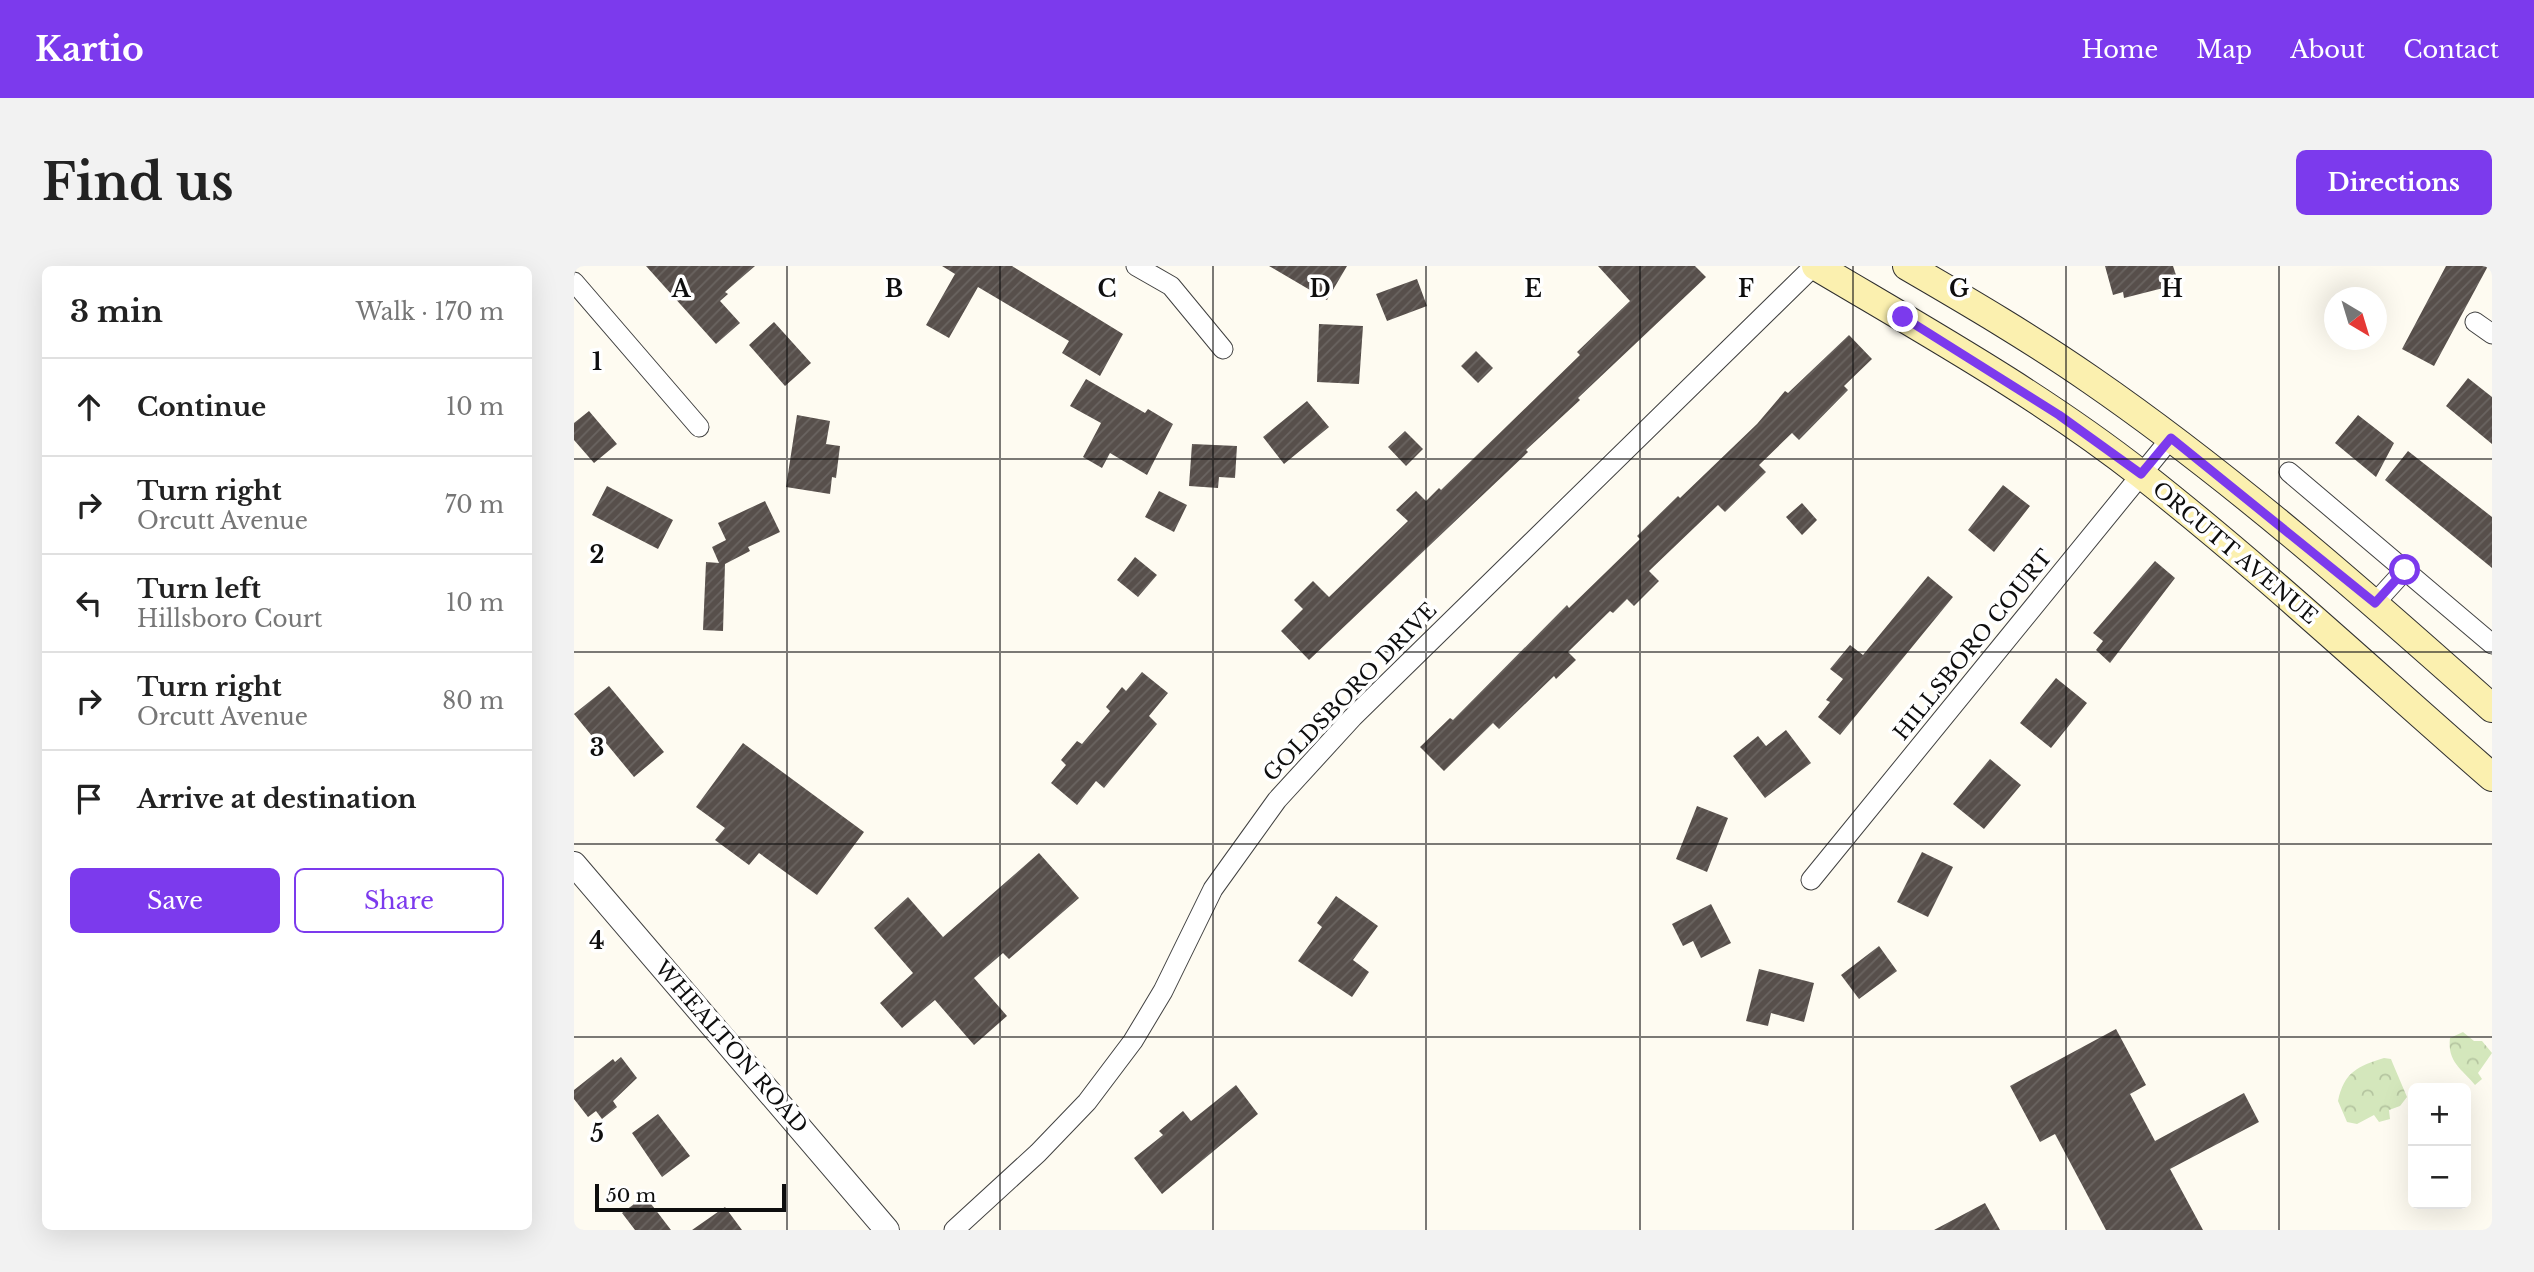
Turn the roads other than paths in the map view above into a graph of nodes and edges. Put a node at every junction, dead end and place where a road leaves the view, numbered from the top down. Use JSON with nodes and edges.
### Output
{"nodes":[{"id":1,"x":1136,"y":266,"type":"edge"},
{"id":2,"x":1815,"y":266,"type":"edge"},
{"id":3,"x":1907,"y":266,"type":"edge"},
{"id":4,"x":574,"y":282,"type":"edge"},
{"id":5,"x":2475,"y":322,"type":"dead end"},
{"id":6,"x":2492,"y":334,"type":"edge"},
{"id":7,"x":1223,"y":349,"type":"dead end"},
{"id":8,"x":699,"y":427,"type":"dead end"},
{"id":9,"x":2171,"y":438,"type":"junction"},
{"id":10,"x":2289,"y":472,"type":"dead end"},
{"id":11,"x":2141,"y":474,"type":"junction"},
{"id":12,"x":2405,"y":570,"type":"junction"},
{"id":13,"x":2375,"y":603,"type":"junction"},
{"id":14,"x":2492,"y":644,"type":"edge"},
{"id":15,"x":2492,"y":708,"type":"edge"},
{"id":16,"x":2488,"y":766,"type":"edge"},
{"id":17,"x":574,"y":864,"type":"edge"},
{"id":18,"x":1811,"y":880,"type":"dead end"},
{"id":19,"x":887,"y":1230,"type":"edge"},
{"id":20,"x":954,"y":1230,"type":"edge"}],
"edges":[{"from":1,"to":7,"type":"street"},
{"from":2,"to":11,"type":"main road","name":"ORCUTT AVENUE"},
{"from":2,"to":20,"type":"street","name":"GOLDSBORO DRIVE"},
{"from":3,"to":9,"type":"main road"},
{"from":4,"to":8,"type":"street"},
{"from":5,"to":6,"type":"street"},
{"from":9,"to":11,"type":"street","name":"HILLSBORO COURT"},
{"from":9,"to":13,"type":"main road"},
{"from":10,"to":12,"type":"street"},
{"from":11,"to":16,"type":"main road","name":"ORCUTT AVENUE"},
{"from":11,"to":18,"type":"street","name":"HILLSBORO COURT"},
{"from":12,"to":13,"type":"street"},
{"from":12,"to":14,"type":"street"},
{"from":13,"to":15,"type":"main road"},
{"from":17,"to":19,"type":"street","name":"WHEALTON ROAD"}]}
